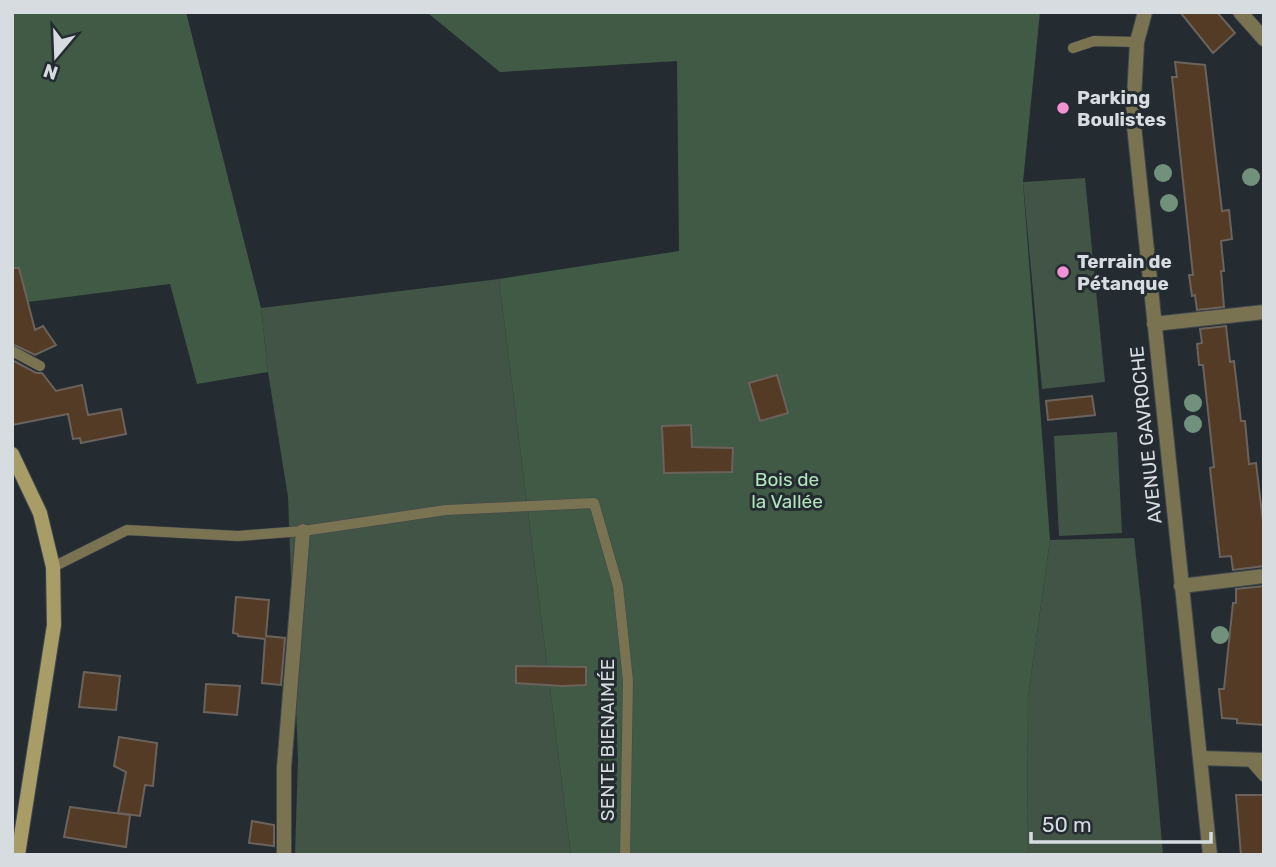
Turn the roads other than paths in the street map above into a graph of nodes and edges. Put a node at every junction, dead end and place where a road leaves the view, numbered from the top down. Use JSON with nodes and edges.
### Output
{"nodes":[{"id":1,"x":1145,"y":12,"type":"edge"},
{"id":2,"x":1240,"y":12,"type":"edge"},
{"id":3,"x":1264,"y":39,"type":"edge"},
{"id":4,"x":1137,"y":42,"type":"junction"},
{"id":5,"x":1073,"y":48,"type":"dead end"},
{"id":6,"x":1264,"y":312,"type":"edge"},
{"id":7,"x":1154,"y":324,"type":"junction"},
{"id":8,"x":12,"y":351,"type":"edge"},
{"id":9,"x":40,"y":366,"type":"dead end"},
{"id":10,"x":14,"y":463,"type":"edge"},
{"id":11,"x":303,"y":531,"type":"junction"},
{"id":12,"x":53,"y":567,"type":"junction"},
{"id":13,"x":1264,"y":576,"type":"edge"},
{"id":14,"x":1181,"y":586,"type":"junction"},
{"id":15,"x":1200,"y":758,"type":"junction"},
{"id":16,"x":1248,"y":759,"type":"junction"},
{"id":17,"x":1264,"y":760,"type":"edge"},
{"id":18,"x":1264,"y":777,"type":"edge"},
{"id":19,"x":18,"y":855,"type":"edge"},
{"id":20,"x":284,"y":855,"type":"edge"},
{"id":21,"x":625,"y":855,"type":"edge"},
{"id":22,"x":1210,"y":855,"type":"edge"}],
"edges":[{"from":1,"to":4,"type":"street","name":"AVENUE GAVROCHE"},
{"from":2,"to":3,"type":"street"},
{"from":4,"to":5,"type":"lane"},
{"from":4,"to":7,"type":"street","name":"AVENUE GAVROCHE"},
{"from":6,"to":7,"type":"street"},
{"from":7,"to":14,"type":"street","name":"AVENUE GAVROCHE"},
{"from":8,"to":9,"type":"lane"},
{"from":10,"to":12,"type":"street"},
{"from":11,"to":12,"type":"lane"},
{"from":11,"to":20,"type":"street"},
{"from":11,"to":21,"type":"lane","name":"SENTE BIENAIMÉE"},
{"from":12,"to":19,"type":"street"},
{"from":13,"to":14,"type":"street"},
{"from":14,"to":15,"type":"street","name":"AVENUE GAVROCHE"},
{"from":15,"to":16,"type":"street"},
{"from":15,"to":22,"type":"street","name":"AVENUE GAVROCHE"},
{"from":16,"to":17,"type":"street"},
{"from":16,"to":18,"type":"lane"}]}
